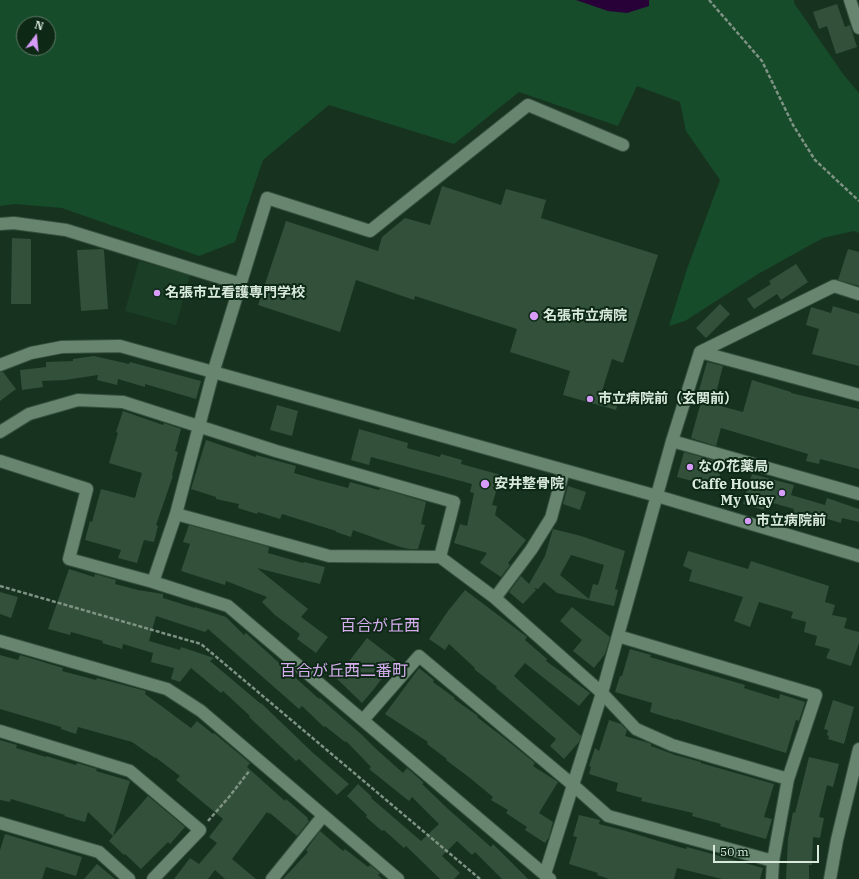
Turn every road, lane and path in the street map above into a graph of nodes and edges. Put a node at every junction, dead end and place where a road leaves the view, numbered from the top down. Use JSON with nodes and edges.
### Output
{"nodes":[{"id":1,"x":709,"y":0,"type":"edge"},
{"id":2,"x":850,"y":0,"type":"edge"},
{"id":3,"x":859,"y":28,"type":"edge"},
{"id":4,"x":623,"y":145,"type":"dead end"},
{"id":5,"x":859,"y":201,"type":"edge"},
{"id":6,"x":0,"y":224,"type":"edge"},
{"id":7,"x":241,"y":284,"type":"junction"},
{"id":8,"x":859,"y":294,"type":"edge"},
{"id":9,"x":700,"y":352,"type":"junction"},
{"id":10,"x":0,"y":365,"type":"edge"},
{"id":11,"x":212,"y":373,"type":"junction"},
{"id":12,"x":859,"y":395,"type":"edge"},
{"id":13,"x":199,"y":426,"type":"junction"},
{"id":14,"x":0,"y":432,"type":"edge"},
{"id":15,"x":672,"y":441,"type":"junction"},
{"id":16,"x":0,"y":461,"type":"edge"},
{"id":17,"x":564,"y":470,"type":"junction"},
{"id":18,"x":859,"y":494,"type":"edge"},
{"id":19,"x":657,"y":496,"type":"junction"},
{"id":20,"x":176,"y":514,"type":"junction"},
{"id":21,"x":859,"y":556,"type":"edge"},
{"id":22,"x":440,"y":557,"type":"junction"},
{"id":23,"x":153,"y":582,"type":"junction"},
{"id":24,"x":0,"y":586,"type":"edge"},
{"id":25,"x":495,"y":598,"type":"junction"},
{"id":26,"x":618,"y":636,"type":"junction"},
{"id":27,"x":0,"y":641,"type":"edge"},
{"id":28,"x":602,"y":693,"type":"junction"},
{"id":29,"x":363,"y":720,"type":"junction"},
{"id":30,"x":0,"y":731,"type":"edge"},
{"id":31,"x":859,"y":751,"type":"edge"},
{"id":32,"x":258,"y":760,"type":"junction"},
{"id":33,"x":788,"y":779,"type":"junction"},
{"id":34,"x":573,"y":785,"type":"junction"},
{"id":35,"x":323,"y":816,"type":"junction"},
{"id":36,"x":0,"y":823,"type":"edge"},
{"id":37,"x":200,"y":830,"type":"junction"},
{"id":38,"x":773,"y":861,"type":"junction"},
{"id":39,"x":547,"y":876,"type":"edge"},
{"id":40,"x":129,"y":879,"type":"edge"},
{"id":41,"x":153,"y":879,"type":"edge"},
{"id":42,"x":272,"y":879,"type":"edge"},
{"id":43,"x":398,"y":879,"type":"edge"},
{"id":44,"x":480,"y":879,"type":"edge"},
{"id":45,"x":772,"y":879,"type":"edge"},
{"id":46,"x":830,"y":879,"type":"edge"}],
"edges":[{"from":1,"to":5,"type":"path"},
{"from":2,"to":3,"type":"street"},
{"from":4,"to":7,"type":"street"},
{"from":6,"to":7,"type":"street"},
{"from":7,"to":11,"type":"street"},
{"from":8,"to":9,"type":"street"},
{"from":9,"to":12,"type":"street"},
{"from":9,"to":15,"type":"street"},
{"from":10,"to":11,"type":"street"},
{"from":11,"to":13,"type":"street"},
{"from":11,"to":17,"type":"street"},
{"from":13,"to":14,"type":"street"},
{"from":13,"to":20,"type":"street"},
{"from":13,"to":22,"type":"street"},
{"from":15,"to":18,"type":"street"},
{"from":15,"to":19,"type":"street"},
{"from":16,"to":23,"type":"street"},
{"from":17,"to":19,"type":"street"},
{"from":17,"to":25,"type":"street"},
{"from":19,"to":21,"type":"street"},
{"from":19,"to":26,"type":"street"},
{"from":20,"to":22,"type":"street"},
{"from":20,"to":23,"type":"street"},
{"from":22,"to":25,"type":"street"},
{"from":23,"to":29,"type":"street"},
{"from":24,"to":44,"type":"path"},
{"from":25,"to":28,"type":"street"},
{"from":26,"to":28,"type":"street"},
{"from":26,"to":33,"type":"street"},
{"from":27,"to":32,"type":"street"},
{"from":28,"to":33,"type":"street"},
{"from":28,"to":34,"type":"street"},
{"from":29,"to":34,"type":"street"},
{"from":29,"to":39,"type":"street"},
{"from":30,"to":37,"type":"street"},
{"from":31,"to":46,"type":"street"},
{"from":32,"to":35,"type":"street"},
{"from":32,"to":37,"type":"path"},
{"from":33,"to":38,"type":"street"},
{"from":34,"to":38,"type":"street"},
{"from":34,"to":39,"type":"street"},
{"from":35,"to":42,"type":"street"},
{"from":35,"to":43,"type":"street"},
{"from":36,"to":40,"type":"street"},
{"from":37,"to":41,"type":"street"},
{"from":38,"to":45,"type":"street"}]}
